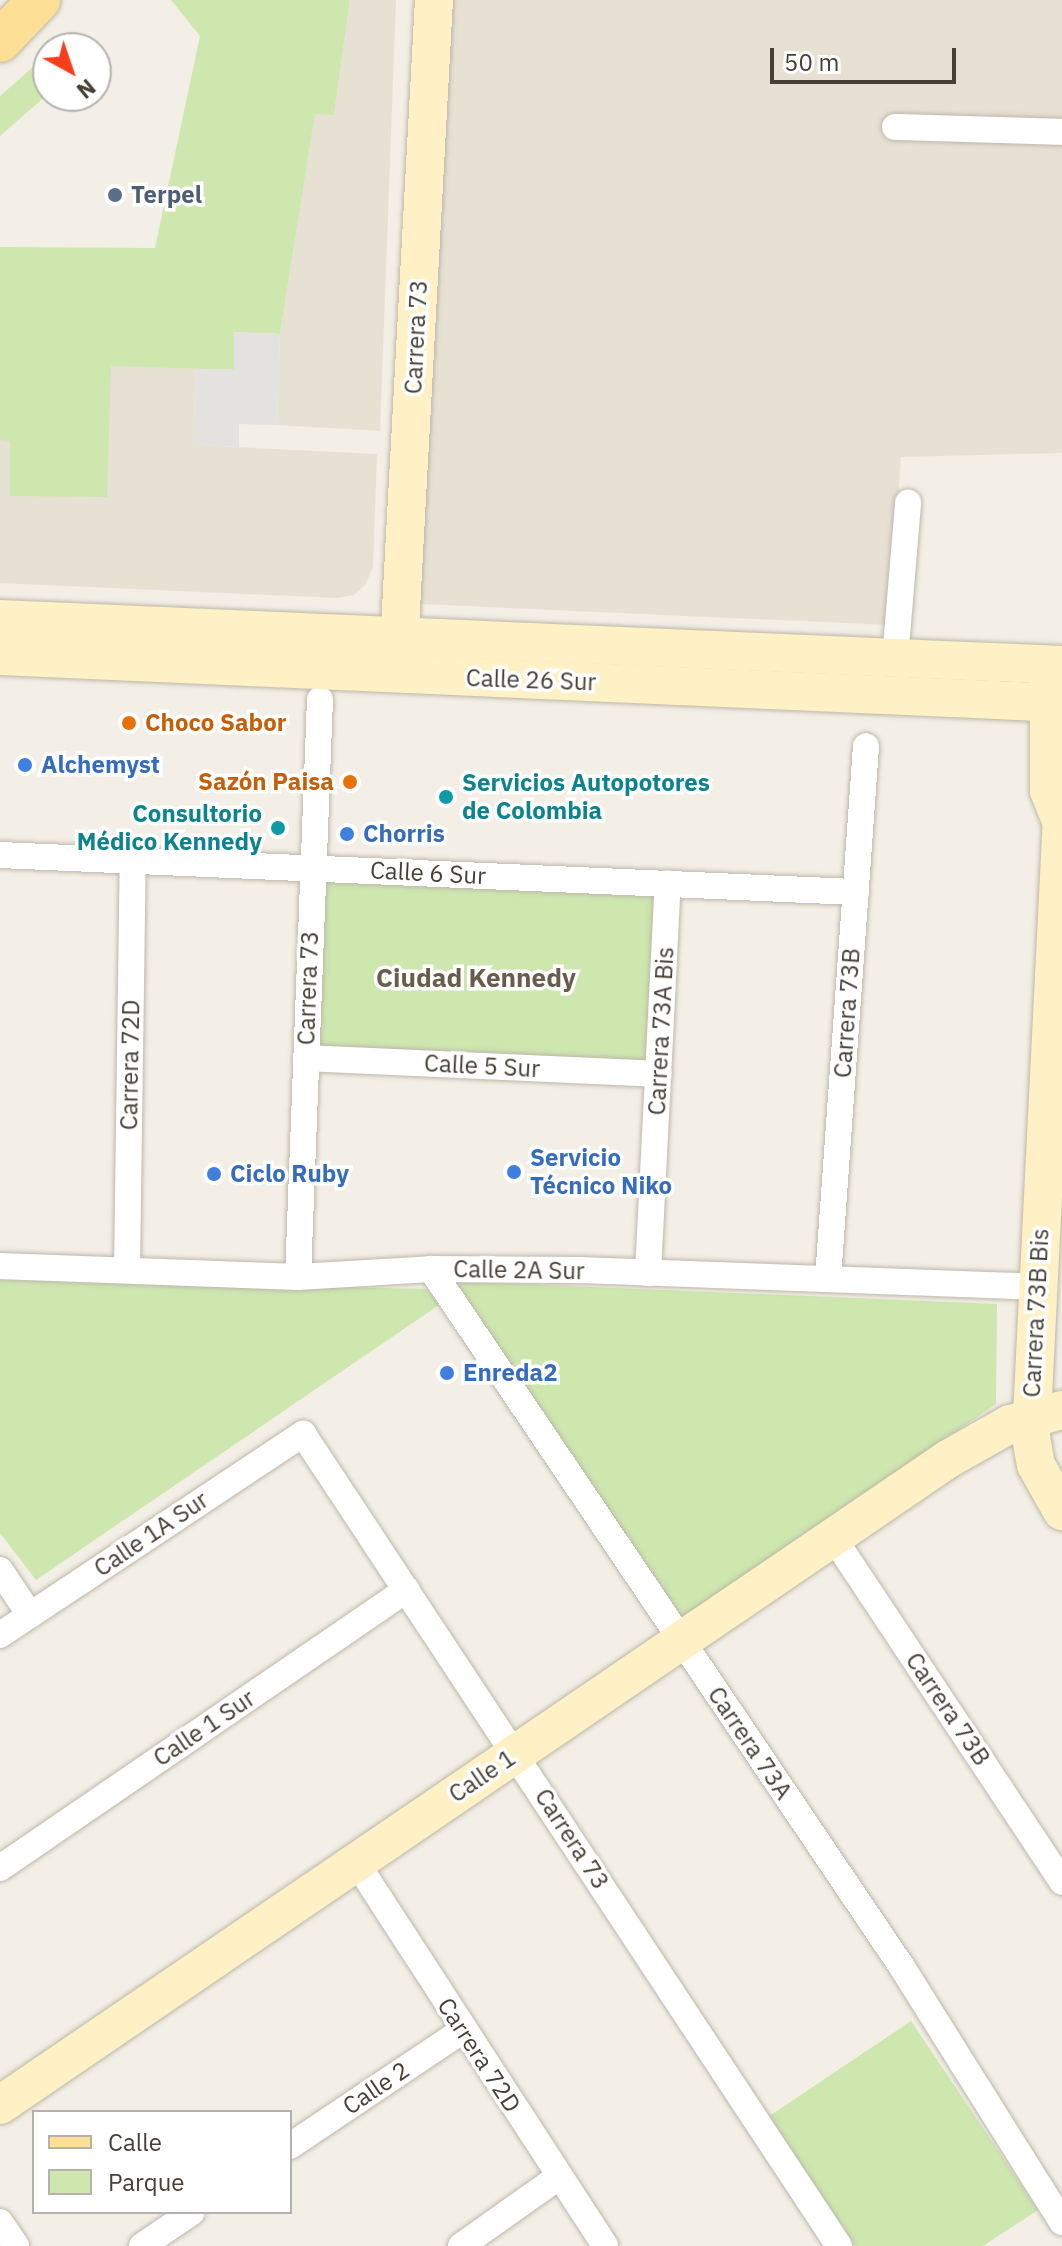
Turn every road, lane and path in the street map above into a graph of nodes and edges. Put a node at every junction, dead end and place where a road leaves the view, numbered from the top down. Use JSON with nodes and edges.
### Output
{"nodes":[{"id":1,"x":39,"y":0,"type":"edge"},
{"id":2,"x":434,"y":0,"type":"edge"},
{"id":3,"x":0,"y":41,"type":"edge"},
{"id":4,"x":895,"y":127,"type":"dead end"},
{"id":5,"x":1062,"y":132,"type":"edge"},
{"id":6,"x":908,"y":503,"type":"dead end"},
{"id":7,"x":0,"y":619,"type":"edge"},
{"id":8,"x":0,"y":656,"type":"edge"},
{"id":9,"x":398,"y":656,"type":"junction"},
{"id":10,"x":895,"y":659,"type":"junction"},
{"id":11,"x":1055,"y":664,"type":"edge"},
{"id":12,"x":320,"y":699,"type":"dead end"},
{"id":13,"x":1056,"y":702,"type":"edge"},
{"id":14,"x":866,"y":746,"type":"dead end"},
{"id":15,"x":1061,"y":818,"type":"edge"},
{"id":16,"x":0,"y":855,"type":"edge"},
{"id":17,"x":133,"y":860,"type":"junction"},
{"id":18,"x":313,"y":868,"type":"junction"},
{"id":19,"x":1060,"y":882,"type":"edge"},
{"id":20,"x":668,"y":884,"type":"junction"},
{"id":21,"x":856,"y":892,"type":"junction"},
{"id":22,"x":306,"y":1058,"type":"junction"},
{"id":23,"x":659,"y":1074,"type":"junction"},
{"id":24,"x":0,"y":1266,"type":"edge"},
{"id":25,"x":431,"y":1269,"type":"junction"},
{"id":26,"x":127,"y":1270,"type":"junction"},
{"id":27,"x":648,"y":1273,"type":"junction"},
{"id":28,"x":298,"y":1277,"type":"junction"},
{"id":29,"x":828,"y":1279,"type":"junction"},
{"id":30,"x":1037,"y":1287,"type":"junction"},
{"id":31,"x":1047,"y":1425,"type":"edge"},
{"id":32,"x":303,"y":1434,"type":"joint"},
{"id":33,"x":1062,"y":1511,"type":"edge"},
{"id":34,"x":833,"y":1537,"type":"junction"},
{"id":35,"x":0,"y":1570,"type":"edge"},
{"id":36,"x":407,"y":1589,"type":"junction"},
{"id":37,"x":30,"y":1615,"type":"junction"},
{"id":38,"x":0,"y":1635,"type":"edge"},
{"id":39,"x":680,"y":1641,"type":"junction"},
{"id":40,"x":516,"y":1753,"type":"junction"},
{"id":41,"x":356,"y":1862,"type":"junction"},
{"id":42,"x":0,"y":1868,"type":"edge"},
{"id":43,"x":1062,"y":1882,"type":"edge"},
{"id":44,"x":463,"y":2030,"type":"junction"},
{"id":45,"x":0,"y":2105,"type":"edge"},
{"id":46,"x":292,"y":2145,"type":"edge"},
{"id":47,"x":560,"y":2176,"type":"junction"},
{"id":48,"x":189,"y":2214,"type":"edge"},
{"id":49,"x":0,"y":2222,"type":"edge"},
{"id":50,"x":1062,"y":2222,"type":"edge"},
{"id":51,"x":16,"y":2246,"type":"edge"},
{"id":52,"x":142,"y":2246,"type":"edge"},
{"id":53,"x":461,"y":2246,"type":"edge"},
{"id":54,"x":605,"y":2246,"type":"edge"},
{"id":55,"x":839,"y":2246,"type":"edge"}],
"edges":[{"from":1,"to":3,"type":"main road"},
{"from":2,"to":9,"type":"street","name":"Carrera 73"},
{"from":4,"to":5,"type":"street"},
{"from":6,"to":10,"type":"street"},
{"from":7,"to":9,"type":"street","name":"Calle 26 Sur"},
{"from":8,"to":9,"type":"street","name":"Calle 26 Sur"},
{"from":9,"to":10,"type":"street","name":"Calle 26 Sur"},
{"from":9,"to":13,"type":"street","name":"Calle 26 Sur"},
{"from":10,"to":11,"type":"street","name":"Calle 26 Sur"},
{"from":11,"to":13,"type":"street","name":"Carrera 73B Bis"},
{"from":12,"to":18,"type":"street","name":"Carrera 73"},
{"from":13,"to":15,"type":"street","name":"Carrera 73B Bis"},
{"from":14,"to":21,"type":"street","name":"Carrera 73B"},
{"from":15,"to":19,"type":"street","name":"Carrera 73B Bis"},
{"from":16,"to":17,"type":"street","name":"Calle 6 Sur"},
{"from":17,"to":18,"type":"street","name":"Calle 6 Sur"},
{"from":17,"to":26,"type":"street","name":"Carrera 72D"},
{"from":18,"to":20,"type":"street","name":"Calle 6 Sur"},
{"from":18,"to":22,"type":"street","name":"Carrera 73"},
{"from":19,"to":30,"type":"street","name":"Carrera 73B Bis"},
{"from":20,"to":21,"type":"street","name":"Calle 6 Sur"},
{"from":20,"to":23,"type":"street","name":"Carrera 73A Bis"},
{"from":21,"to":29,"type":"street","name":"Carrera 73B"},
{"from":22,"to":23,"type":"street","name":"Calle 5 Sur"},
{"from":22,"to":28,"type":"street","name":"Carrera 73"},
{"from":23,"to":27,"type":"street","name":"Carrera 73A Bis"},
{"from":24,"to":26,"type":"street","name":"Calle 2A Sur"},
{"from":25,"to":27,"type":"street","name":"Calle 2A Sur"},
{"from":25,"to":28,"type":"street","name":"Calle 2A Sur"},
{"from":25,"to":39,"type":"street","name":"Carrera 73A"},
{"from":26,"to":28,"type":"street","name":"Calle 2A Sur"},
{"from":27,"to":29,"type":"street","name":"Calle 2A Sur"},
{"from":29,"to":30,"type":"street","name":"Calle 2A Sur"},
{"from":30,"to":31,"type":"street","name":"Carrera 73B Bis"},
{"from":31,"to":33,"type":"street","name":"Carrera 73B Bis"},
{"from":31,"to":34,"type":"street","name":"Calle 1"},
{"from":32,"to":36,"type":"street","name":"Carrera 73"},
{"from":32,"to":37,"type":"street","name":"Calle 1A Sur"},
{"from":34,"to":39,"type":"street","name":"Calle 1"},
{"from":34,"to":43,"type":"street","name":"Carrera 73B"},
{"from":35,"to":37,"type":"street"},
{"from":36,"to":40,"type":"street","name":"Carrera 73"},
{"from":36,"to":42,"type":"street","name":"Calle 1 Sur"},
{"from":37,"to":38,"type":"street","name":"Calle 1A Sur"},
{"from":39,"to":40,"type":"street","name":"Calle 1"},
{"from":39,"to":50,"type":"street","name":"Carrera 73A"},
{"from":40,"to":41,"type":"street","name":"Calle 1"},
{"from":40,"to":55,"type":"street","name":"Carrera 73"},
{"from":41,"to":44,"type":"street","name":"Carrera 72D"},
{"from":41,"to":45,"type":"street","name":"Calle 1"},
{"from":44,"to":46,"type":"street","name":"Calle 2"},
{"from":44,"to":47,"type":"street","name":"Carrera 72D"},
{"from":47,"to":53,"type":"street"},
{"from":47,"to":54,"type":"street","name":"Carrera 72D"},
{"from":48,"to":52,"type":"street"},
{"from":49,"to":51,"type":"street"}]}
